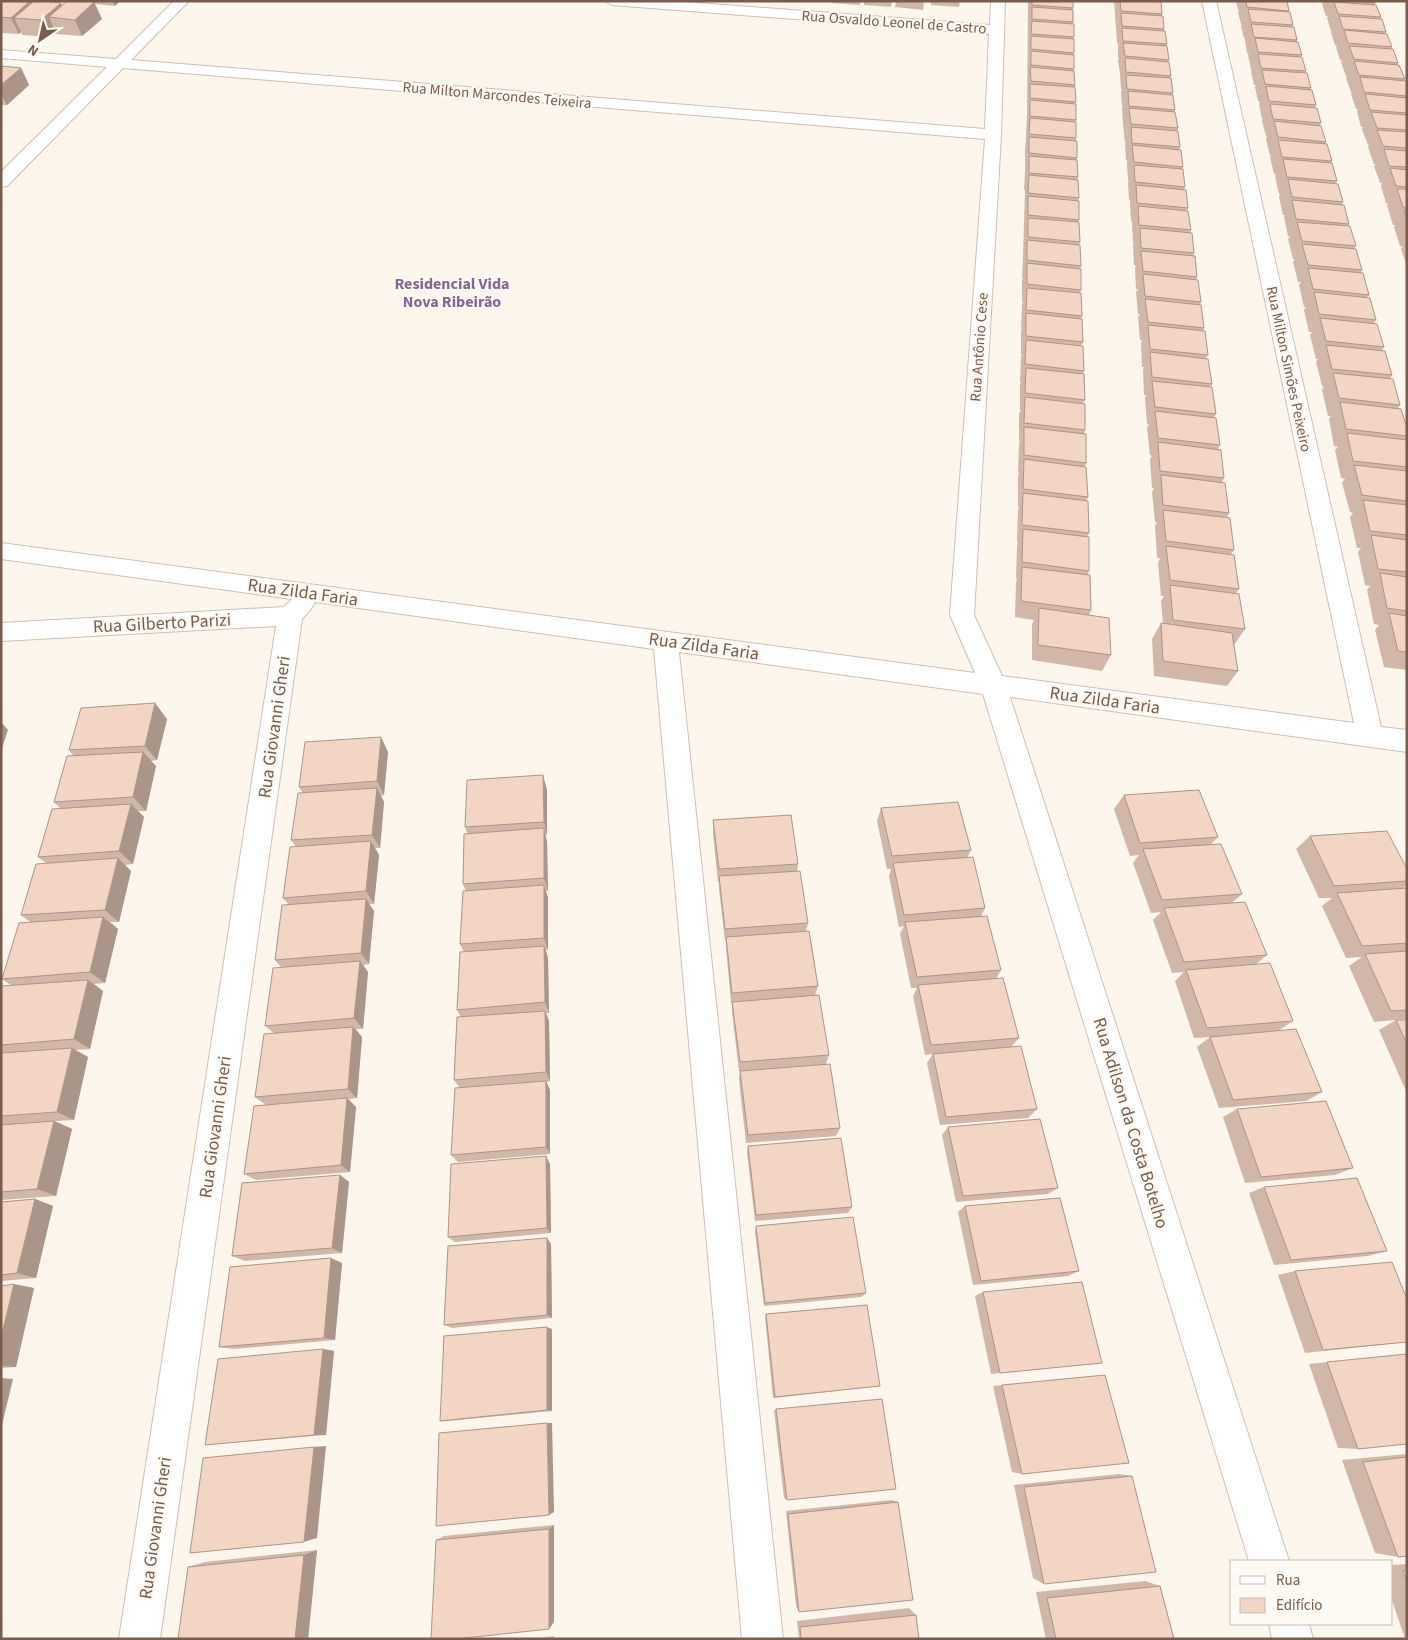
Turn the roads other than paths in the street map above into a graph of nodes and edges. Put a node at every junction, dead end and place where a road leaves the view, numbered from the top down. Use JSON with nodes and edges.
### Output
{"nodes":[{"id":1,"x":182,"y":1,"type":"edge"},
{"id":2,"x":612,"y":1,"type":"edge"},
{"id":3,"x":998,"y":1,"type":"edge"},
{"id":4,"x":1208,"y":1,"type":"edge"},
{"id":5,"x":996,"y":30,"type":"junction"},
{"id":6,"x":1,"y":54,"type":"edge"},
{"id":7,"x":119,"y":64,"type":"junction"},
{"id":8,"x":992,"y":135,"type":"junction"},
{"id":9,"x":4,"y":177,"type":"edge"},
{"id":10,"x":1,"y":551,"type":"edge"},
{"id":11,"x":312,"y":593,"type":"junction"},
{"id":12,"x":290,"y":616,"type":"junction"},
{"id":13,"x":1,"y":632,"type":"edge"},
{"id":14,"x":666,"y":641,"type":"junction"},
{"id":15,"x":993,"y":685,"type":"junction"},
{"id":16,"x":1370,"y":736,"type":"junction"},
{"id":17,"x":1407,"y":741,"type":"edge"},
{"id":18,"x":1269,"y":1560,"type":"edge"},
{"id":19,"x":1289,"y":1625,"type":"edge"},
{"id":20,"x":139,"y":1639,"type":"edge"},
{"id":21,"x":763,"y":1639,"type":"edge"},
{"id":22,"x":1294,"y":1639,"type":"edge"}],
"edges":[{"from":1,"to":7,"type":"street"},
{"from":2,"to":5,"type":"street","name":"Rua Osvaldo Leonel de Castro"},
{"from":3,"to":5,"type":"street","name":"Rua Antônio Cese"},
{"from":4,"to":16,"type":"street","name":"Rua Milton Simões Peixeiro"},
{"from":5,"to":8,"type":"street","name":"Rua Antônio Cese"},
{"from":6,"to":7,"type":"street","name":"Rua Milton Marcondes Teixeira"},
{"from":7,"to":8,"type":"street","name":"Rua Milton Marcondes Teixeira"},
{"from":7,"to":9,"type":"street"},
{"from":8,"to":15,"type":"street","name":"Rua Antônio Cese"},
{"from":10,"to":11,"type":"street","name":"Rua Zilda Faria"},
{"from":11,"to":12,"type":"street"},
{"from":11,"to":14,"type":"street","name":"Rua Zilda Faria"},
{"from":12,"to":13,"type":"street","name":"Rua Gilberto Parizi"},
{"from":12,"to":20,"type":"street","name":"Rua Giovanni Gheri"},
{"from":14,"to":15,"type":"street","name":"Rua Zilda Faria"},
{"from":14,"to":21,"type":"street"},
{"from":15,"to":16,"type":"street","name":"Rua Zilda Faria"},
{"from":15,"to":18,"type":"street","name":"Rua Adilson da Costa Botelho"},
{"from":16,"to":17,"type":"street","name":"Rua Zilda Faria"},
{"from":19,"to":22,"type":"street"}]}
